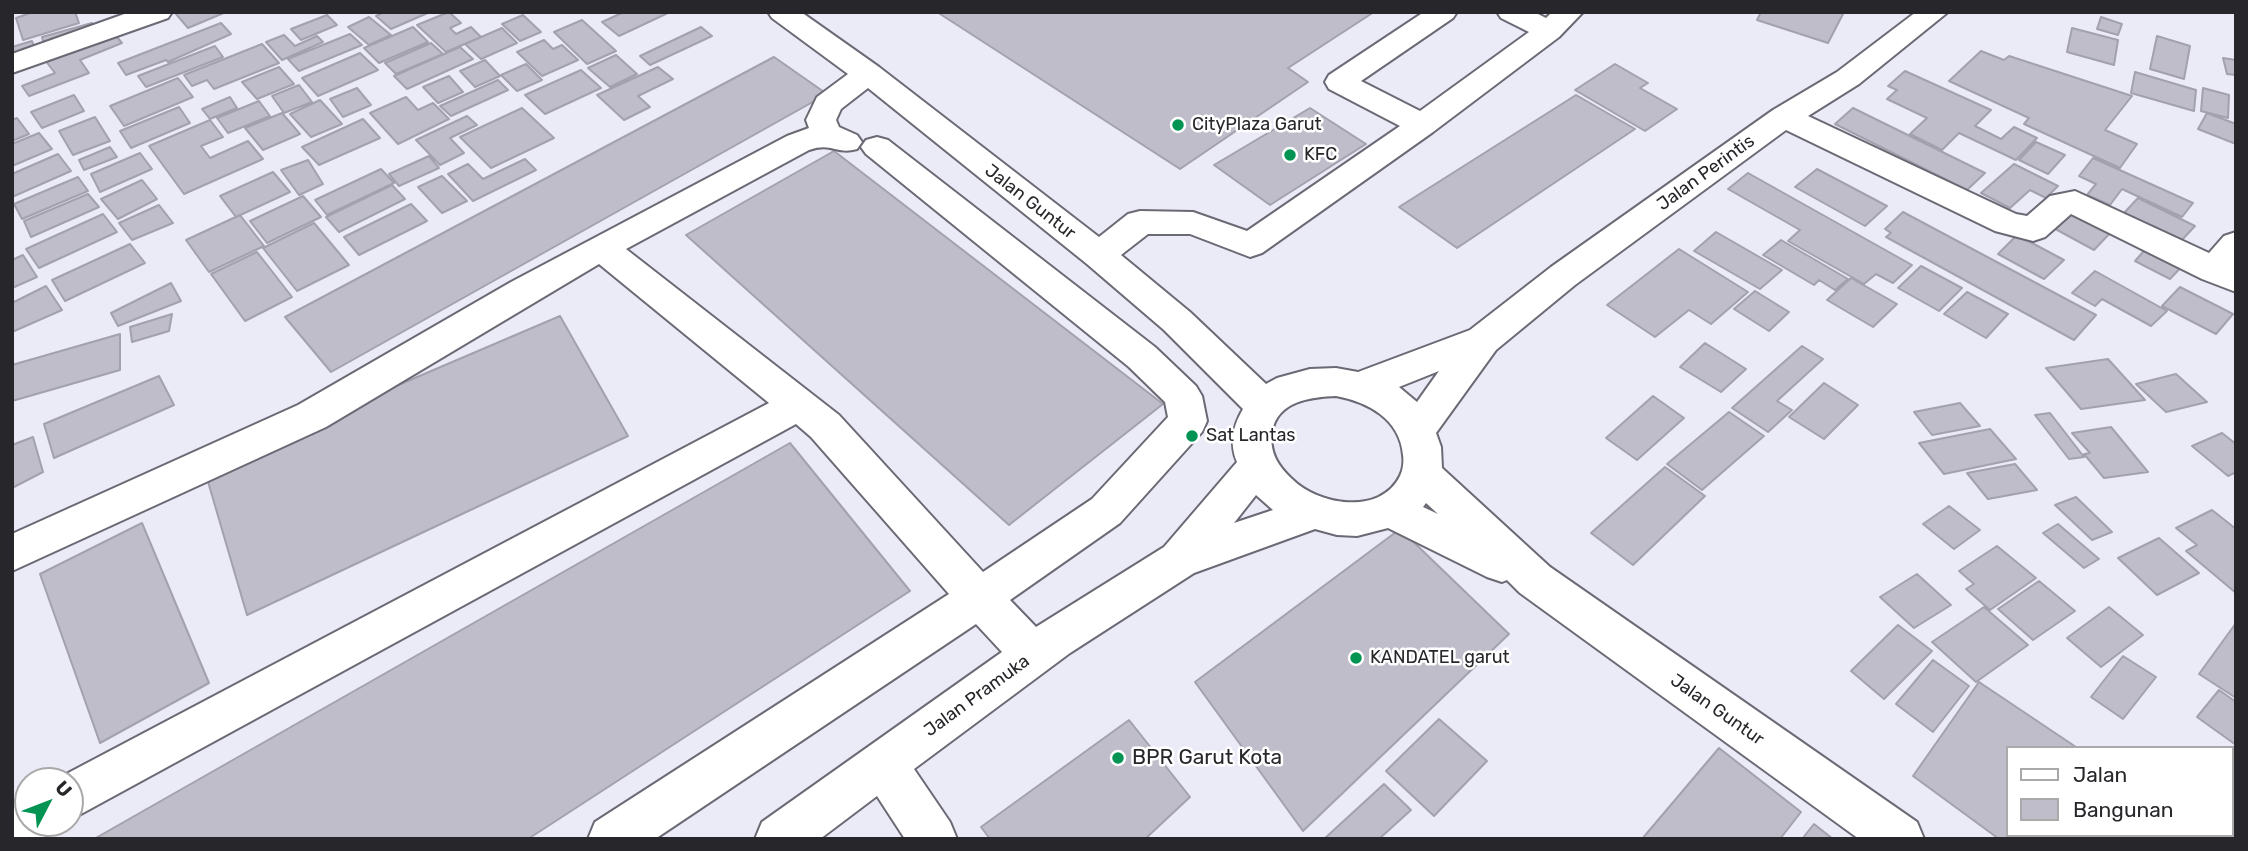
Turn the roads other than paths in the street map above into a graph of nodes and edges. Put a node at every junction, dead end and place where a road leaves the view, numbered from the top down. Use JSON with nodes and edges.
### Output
{"nodes":[{"id":1,"x":158,"y":12,"type":"edge"},
{"id":2,"x":782,"y":12,"type":"edge"},
{"id":3,"x":1443,"y":12,"type":"edge"},
{"id":4,"x":1511,"y":12,"type":"edge"},
{"id":5,"x":1934,"y":12,"type":"edge"},
{"id":6,"x":1559,"y":21,"type":"edge"},
{"id":7,"x":12,"y":64,"type":"edge"},
{"id":8,"x":868,"y":73,"type":"junction"},
{"id":9,"x":1784,"y":117,"type":"junction"},
{"id":10,"x":1422,"y":125,"type":"junction"},
{"id":11,"x":932,"y":126,"type":"junction"},
{"id":12,"x":826,"y":133,"type":"junction"},
{"id":13,"x":877,"y":147,"type":"junction"},
{"id":14,"x":2236,"y":244,"type":"edge"},
{"id":15,"x":601,"y":248,"type":"junction"},
{"id":16,"x":1098,"y":255,"type":"junction"},
{"id":17,"x":2225,"y":275,"type":"edge"},
{"id":18,"x":1483,"y":340,"type":"junction"},
{"id":19,"x":1361,"y":386,"type":"junction"},
{"id":20,"x":798,"y":405,"type":"junction"},
{"id":21,"x":1265,"y":407,"type":"junction"},
{"id":22,"x":1417,"y":430,"type":"junction"},
{"id":23,"x":1256,"y":467,"type":"junction"},
{"id":24,"x":1422,"y":474,"type":"junction"},
{"id":25,"x":1389,"y":510,"type":"junction"},
{"id":26,"x":1312,"y":513,"type":"junction"},
{"id":27,"x":12,"y":553,"type":"edge"},
{"id":28,"x":1179,"y":560,"type":"junction"},
{"id":29,"x":1535,"y":580,"type":"junction"},
{"id":30,"x":979,"y":598,"type":"junction"},
{"id":31,"x":1034,"y":655,"type":"junction"},
{"id":32,"x":883,"y":764,"type":"junction"},
{"id":33,"x":84,"y":789,"type":"edge"},
{"id":34,"x":612,"y":839,"type":"edge"},
{"id":35,"x":779,"y":839,"type":"edge"},
{"id":36,"x":933,"y":839,"type":"edge"},
{"id":37,"x":1900,"y":839,"type":"edge"}],
"edges":[{"from":1,"to":7,"type":"street"},
{"from":2,"to":8,"type":"street","name":"Jalan Guntur"},
{"from":3,"to":10,"type":"street"},
{"from":4,"to":6,"type":"street"},
{"from":5,"to":9,"type":"street","name":"Jalan Perintis"},
{"from":6,"to":10,"type":"street"},
{"from":8,"to":11,"type":"street","name":"Jalan Guntur"},
{"from":8,"to":12,"type":"street"},
{"from":9,"to":17,"type":"street"},
{"from":9,"to":18,"type":"street","name":"Jalan Perintis"},
{"from":10,"to":16,"type":"street"},
{"from":11,"to":13,"type":"street"},
{"from":11,"to":16,"type":"street","name":"Jalan Guntur"},
{"from":12,"to":13,"type":"street"},
{"from":12,"to":15,"type":"street"},
{"from":13,"to":30,"type":"street"},
{"from":14,"to":17,"type":"street"},
{"from":15,"to":20,"type":"street"},
{"from":15,"to":27,"type":"street"},
{"from":16,"to":21,"type":"street","name":"Jalan Guntur"},
{"from":18,"to":19,"type":"street","name":"Jalan Perintis"},
{"from":18,"to":22,"type":"street","name":"Jalan Perintis"},
{"from":19,"to":21,"type":"street"},
{"from":19,"to":22,"type":"street"},
{"from":20,"to":30,"type":"street"},
{"from":20,"to":33,"type":"street"},
{"from":21,"to":23,"type":"street"},
{"from":22,"to":24,"type":"street"},
{"from":23,"to":26,"type":"street"},
{"from":23,"to":28,"type":"street","name":"Jalan Pramuka"},
{"from":24,"to":25,"type":"street"},
{"from":24,"to":29,"type":"street","name":"Jalan Guntur"},
{"from":25,"to":26,"type":"street"},
{"from":25,"to":29,"type":"street","name":"Jalan Guntur"},
{"from":26,"to":28,"type":"street","name":"Jalan Pramuka"},
{"from":28,"to":31,"type":"street","name":"Jalan Pramuka"},
{"from":29,"to":37,"type":"street","name":"Jalan Guntur"},
{"from":30,"to":31,"type":"street"},
{"from":30,"to":34,"type":"street"},
{"from":31,"to":32,"type":"street","name":"Jalan Pramuka"},
{"from":32,"to":35,"type":"street","name":"Jalan Pramuka"},
{"from":32,"to":36,"type":"street"}]}
